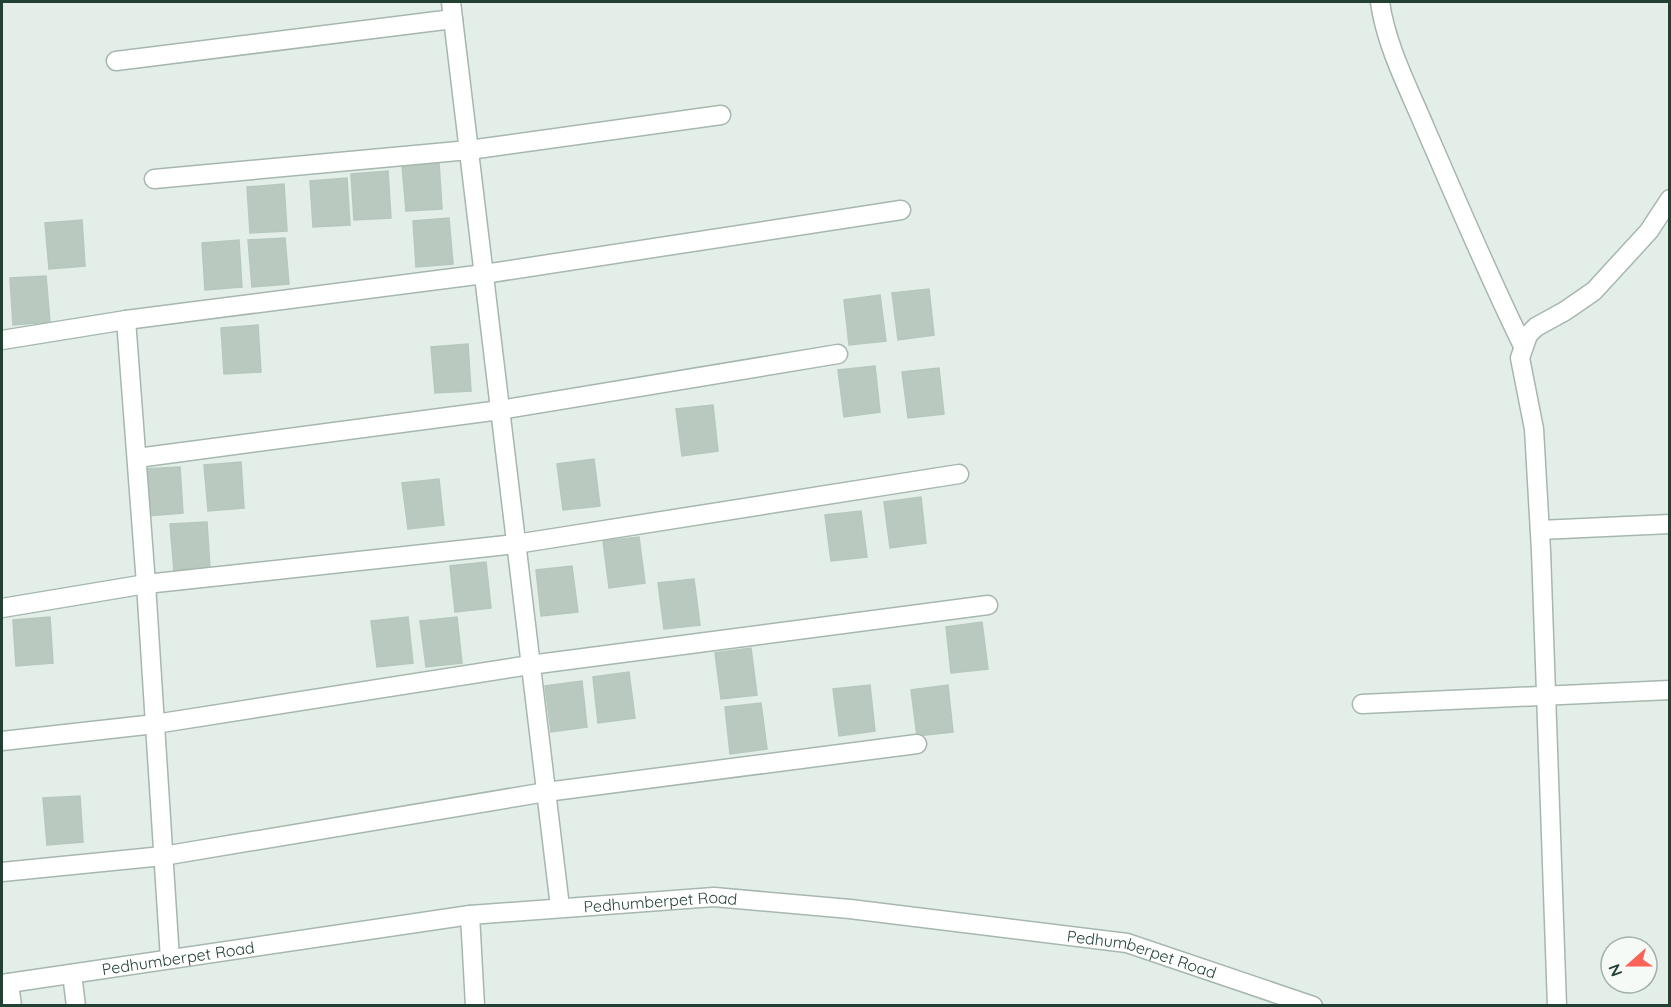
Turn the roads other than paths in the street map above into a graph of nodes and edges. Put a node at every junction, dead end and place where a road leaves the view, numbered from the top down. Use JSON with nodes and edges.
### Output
{"nodes":[{"id":1,"x":1380,"y":2,"type":"edge"},
{"id":2,"x":452,"y":10,"type":"edge"},
{"id":3,"x":116,"y":61,"type":"dead end"},
{"id":4,"x":721,"y":115,"type":"dead end"},
{"id":5,"x":469,"y":150,"type":"junction"},
{"id":6,"x":154,"y":179,"type":"dead end"},
{"id":7,"x":1670,"y":199,"type":"edge"},
{"id":8,"x":902,"y":210,"type":"dead end"},
{"id":9,"x":484,"y":274,"type":"junction"},
{"id":10,"x":126,"y":320,"type":"junction"},
{"id":11,"x":2,"y":340,"type":"edge"},
{"id":12,"x":1523,"y":346,"type":"junction"},
{"id":13,"x":838,"y":354,"type":"dead end"},
{"id":14,"x":500,"y":410,"type":"junction"},
{"id":15,"x":137,"y":458,"type":"junction"},
{"id":16,"x":959,"y":474,"type":"dead end"},
{"id":17,"x":1670,"y":524,"type":"edge"},
{"id":18,"x":1540,"y":530,"type":"junction"},
{"id":19,"x":516,"y":544,"type":"junction"},
{"id":20,"x":146,"y":584,"type":"junction"},
{"id":21,"x":988,"y":605,"type":"dead end"},
{"id":22,"x":2,"y":608,"type":"edge"},
{"id":23,"x":530,"y":665,"type":"junction"},
{"id":24,"x":1670,"y":690,"type":"edge"},
{"id":25,"x":1546,"y":695,"type":"junction"},
{"id":26,"x":1362,"y":704,"type":"dead end"},
{"id":27,"x":155,"y":724,"type":"junction"},
{"id":28,"x":2,"y":741,"type":"edge"},
{"id":29,"x":917,"y":744,"type":"dead end"},
{"id":30,"x":546,"y":792,"type":"junction"},
{"id":31,"x":163,"y":856,"type":"junction"},
{"id":32,"x":2,"y":872,"type":"edge"},
{"id":33,"x":560,"y":908,"type":"junction"},
{"id":34,"x":470,"y":915,"type":"junction"},
{"id":35,"x":170,"y":959,"type":"junction"},
{"id":36,"x":72,"y":974,"type":"junction"},
{"id":37,"x":5,"y":983,"type":"edge"},
{"id":38,"x":12,"y":1005,"type":"edge"},
{"id":39,"x":76,"y":1005,"type":"edge"},
{"id":40,"x":475,"y":1005,"type":"edge"},
{"id":41,"x":1313,"y":1005,"type":"edge"},
{"id":42,"x":1557,"y":1005,"type":"edge"}],
"edges":[{"from":1,"to":12,"type":"street"},
{"from":2,"to":3,"type":"street"},
{"from":2,"to":5,"type":"street"},
{"from":4,"to":5,"type":"street"},
{"from":5,"to":6,"type":"street"},
{"from":5,"to":9,"type":"street"},
{"from":7,"to":12,"type":"street"},
{"from":8,"to":9,"type":"street"},
{"from":9,"to":10,"type":"street"},
{"from":9,"to":14,"type":"street"},
{"from":10,"to":11,"type":"street"},
{"from":10,"to":15,"type":"street"},
{"from":12,"to":18,"type":"street"},
{"from":13,"to":14,"type":"street"},
{"from":14,"to":15,"type":"street"},
{"from":14,"to":19,"type":"street"},
{"from":15,"to":20,"type":"street"},
{"from":16,"to":19,"type":"street"},
{"from":17,"to":18,"type":"street"},
{"from":18,"to":25,"type":"street"},
{"from":19,"to":20,"type":"street"},
{"from":19,"to":23,"type":"street"},
{"from":20,"to":22,"type":"street"},
{"from":20,"to":27,"type":"street"},
{"from":21,"to":23,"type":"street"},
{"from":23,"to":27,"type":"street"},
{"from":23,"to":30,"type":"street"},
{"from":24,"to":25,"type":"street"},
{"from":25,"to":26,"type":"street"},
{"from":25,"to":42,"type":"street"},
{"from":27,"to":28,"type":"street"},
{"from":27,"to":31,"type":"street"},
{"from":29,"to":30,"type":"street"},
{"from":30,"to":31,"type":"street"},
{"from":30,"to":33,"type":"street"},
{"from":31,"to":32,"type":"street"},
{"from":31,"to":35,"type":"street"},
{"from":33,"to":34,"type":"street","name":"Pedhumberpet Road"},
{"from":33,"to":41,"type":"street","name":"Pedhumberpet Road"},
{"from":34,"to":35,"type":"street","name":"Pedhumberpet Road"},
{"from":34,"to":40,"type":"street"},
{"from":35,"to":36,"type":"street","name":"Pedhumberpet Road"},
{"from":36,"to":37,"type":"street","name":"Pedhumberpet Road"},
{"from":36,"to":39,"type":"street"},
{"from":37,"to":38,"type":"street"}]}
